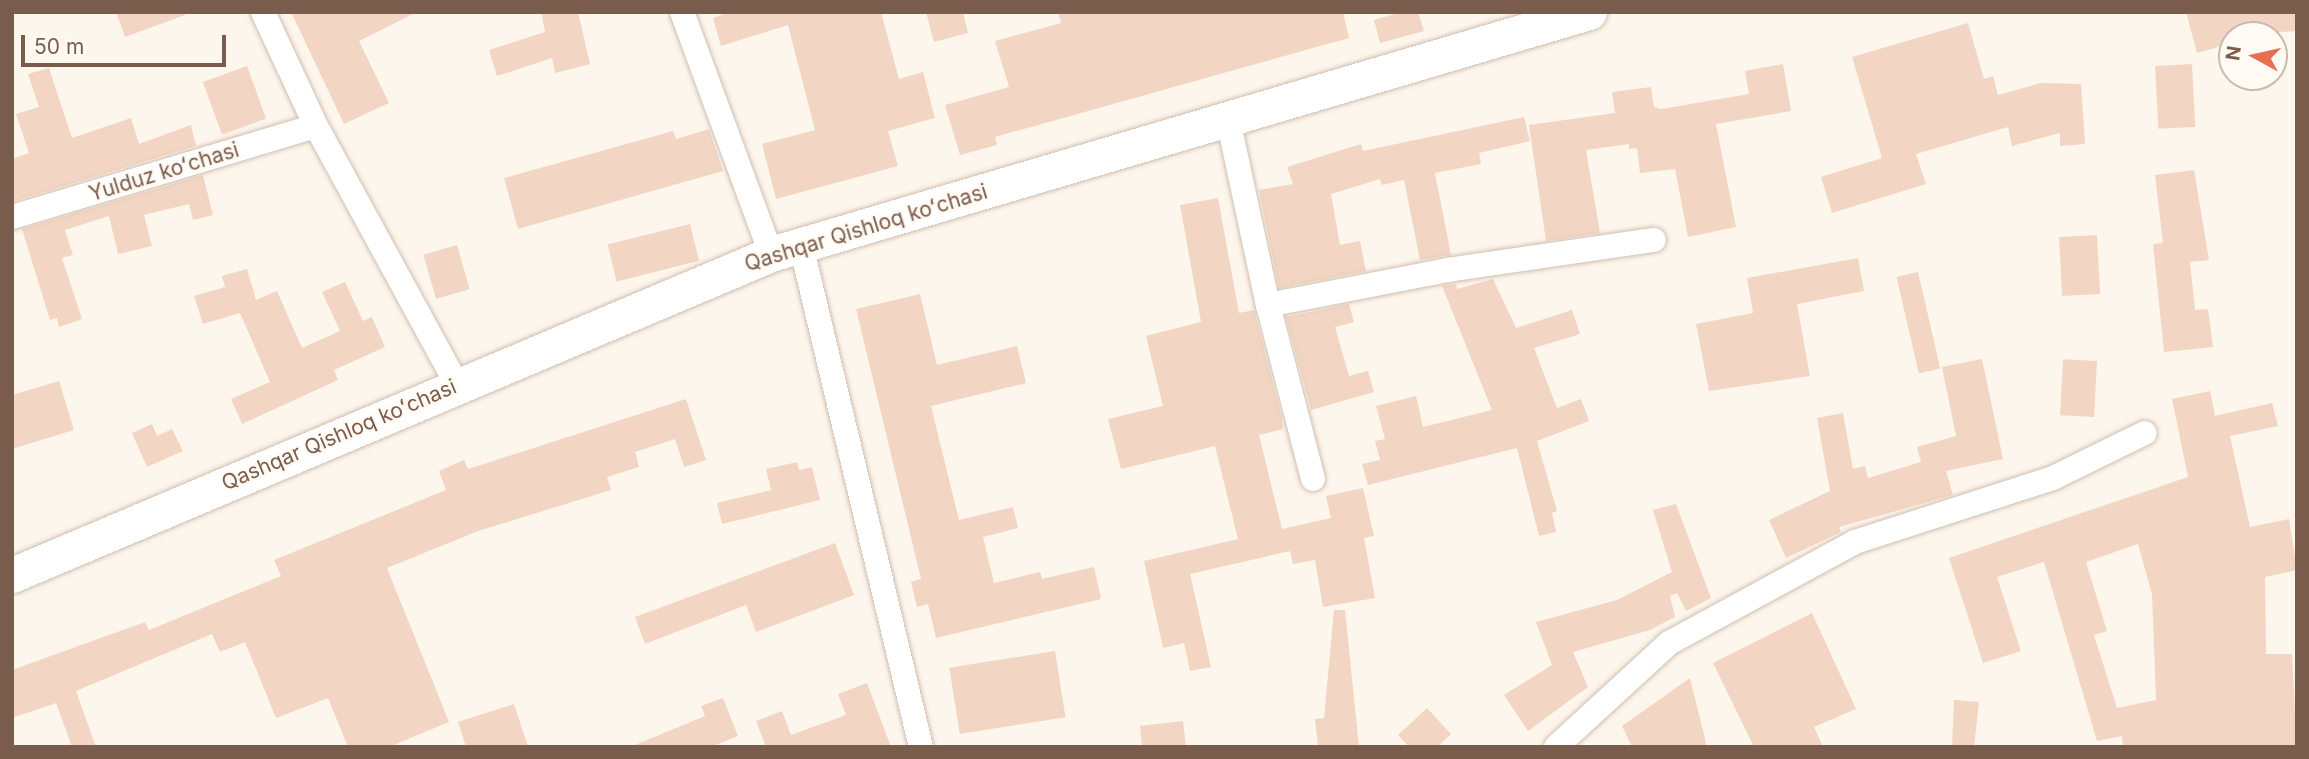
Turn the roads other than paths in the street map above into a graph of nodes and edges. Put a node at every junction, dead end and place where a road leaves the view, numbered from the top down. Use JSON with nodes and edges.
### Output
{"nodes":[{"id":1,"x":263,"y":12,"type":"edge"},
{"id":2,"x":682,"y":12,"type":"edge"},
{"id":3,"x":1589,"y":12,"type":"edge"},
{"id":4,"x":1228,"y":119,"type":"junction"},
{"id":5,"x":316,"y":126,"type":"junction"},
{"id":6,"x":12,"y":218,"type":"edge"},
{"id":7,"x":1654,"y":240,"type":"dead end"},
{"id":8,"x":786,"y":249,"type":"junction"},
{"id":9,"x":1268,"y":305,"type":"junction"},
{"id":10,"x":457,"y":385,"type":"junction"},
{"id":11,"x":2145,"y":433,"type":"dead end"},
{"id":12,"x":1313,"y":479,"type":"dead end"},
{"id":13,"x":12,"y":575,"type":"edge"},
{"id":14,"x":921,"y":747,"type":"edge"},
{"id":15,"x":1556,"y":747,"type":"edge"}],
"edges":[{"from":1,"to":5,"type":"street"},
{"from":2,"to":8,"type":"street"},
{"from":3,"to":4,"type":"main road","name":"Qashqar Qishloq koʻchasi"},
{"from":4,"to":8,"type":"main road","name":"Qashqar Qishloq koʻchasi"},
{"from":4,"to":9,"type":"street"},
{"from":5,"to":6,"type":"street","name":"Yulduz koʻchasi"},
{"from":5,"to":10,"type":"street"},
{"from":7,"to":9,"type":"street"},
{"from":8,"to":10,"type":"main road","name":"Qashqar Qishloq koʻchasi"},
{"from":8,"to":14,"type":"street"},
{"from":9,"to":12,"type":"street"},
{"from":10,"to":13,"type":"main road","name":"Qashqar Qishloq koʻchasi"},
{"from":11,"to":15,"type":"street"}]}
